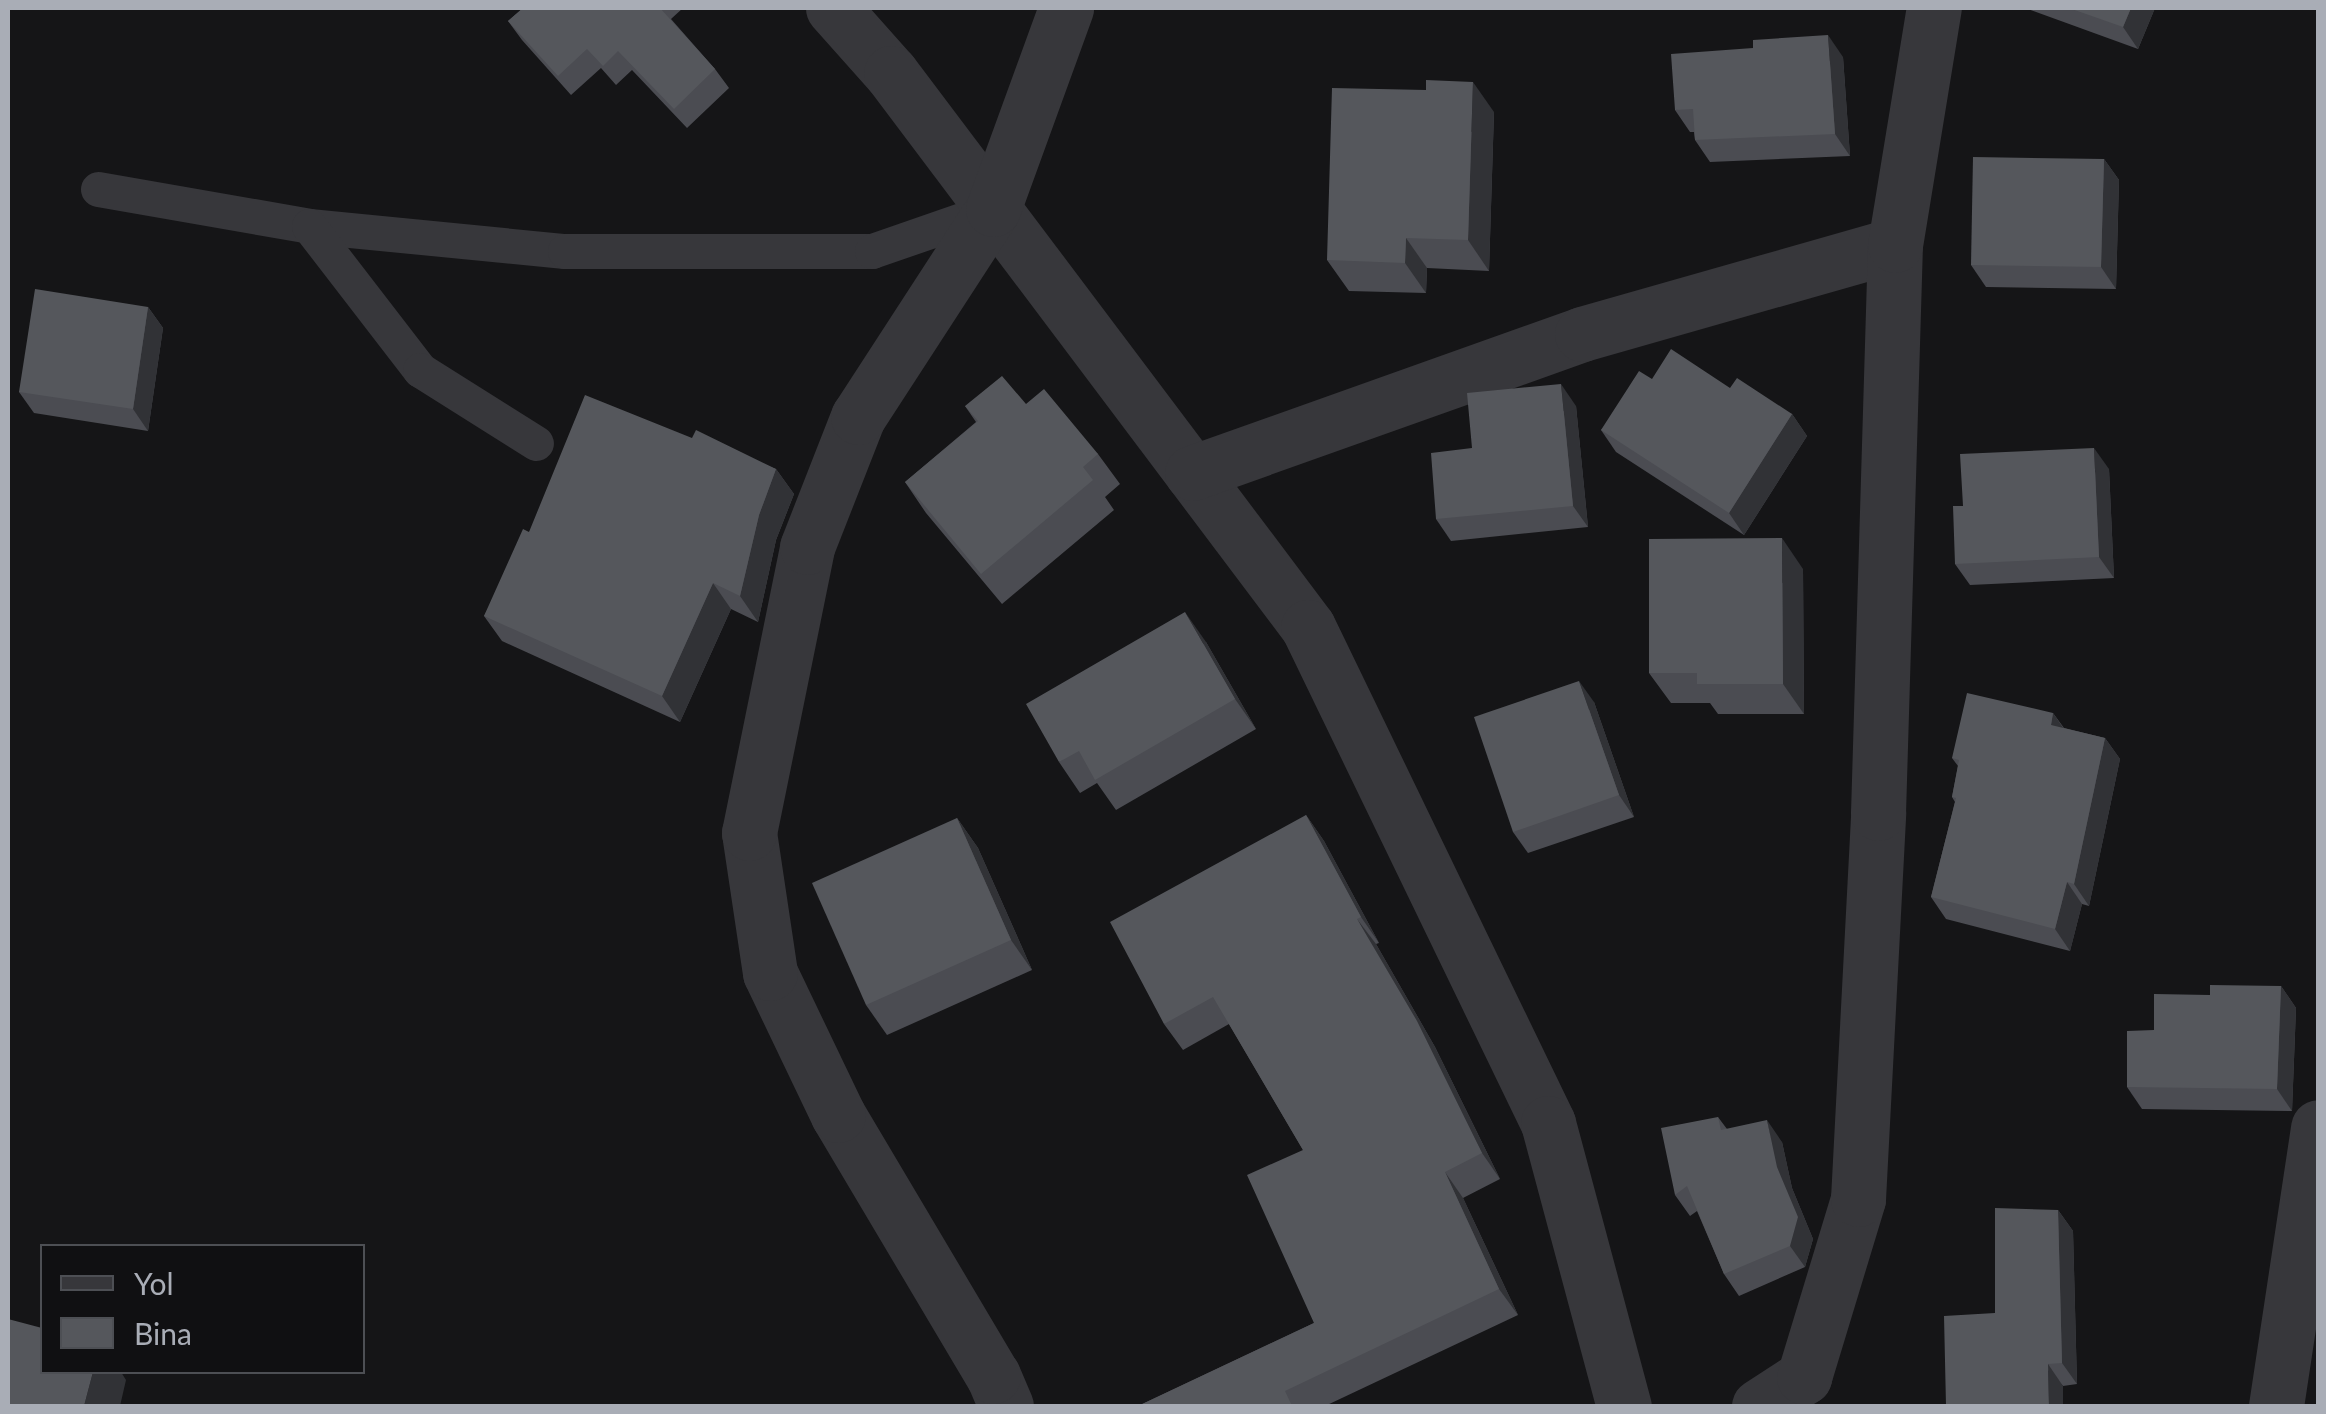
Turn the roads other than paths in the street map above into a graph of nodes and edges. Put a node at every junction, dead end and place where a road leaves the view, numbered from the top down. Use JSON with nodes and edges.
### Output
{"nodes":[{"id":1,"x":833,"y":8,"type":"edge"},
{"id":2,"x":1066,"y":8,"type":"edge"},
{"id":3,"x":1934,"y":8,"type":"edge"},
{"id":4,"x":98,"y":189,"type":"dead end"},
{"id":5,"x":993,"y":209,"type":"junction"},
{"id":6,"x":310,"y":226,"type":"junction"},
{"id":7,"x":1895,"y":245,"type":"junction"},
{"id":8,"x":536,"y":444,"type":"dead end"},
{"id":9,"x":1192,"y":472,"type":"junction"},
{"id":10,"x":2318,"y":1126,"type":"edge"},
{"id":11,"x":1006,"y":1406,"type":"edge"},
{"id":12,"x":1624,"y":1406,"type":"edge"},
{"id":13,"x":1759,"y":1406,"type":"edge"},
{"id":14,"x":2276,"y":1406,"type":"edge"}],
"edges":[{"from":1,"to":5,"type":"street"},
{"from":2,"to":5,"type":"street"},
{"from":3,"to":7,"type":"street"},
{"from":4,"to":6,"type":"lane"},
{"from":5,"to":6,"type":"lane"},
{"from":5,"to":9,"type":"street"},
{"from":5,"to":11,"type":"street"},
{"from":6,"to":8,"type":"lane"},
{"from":7,"to":9,"type":"street"},
{"from":7,"to":13,"type":"street"},
{"from":9,"to":12,"type":"street"},
{"from":10,"to":14,"type":"street"}]}
